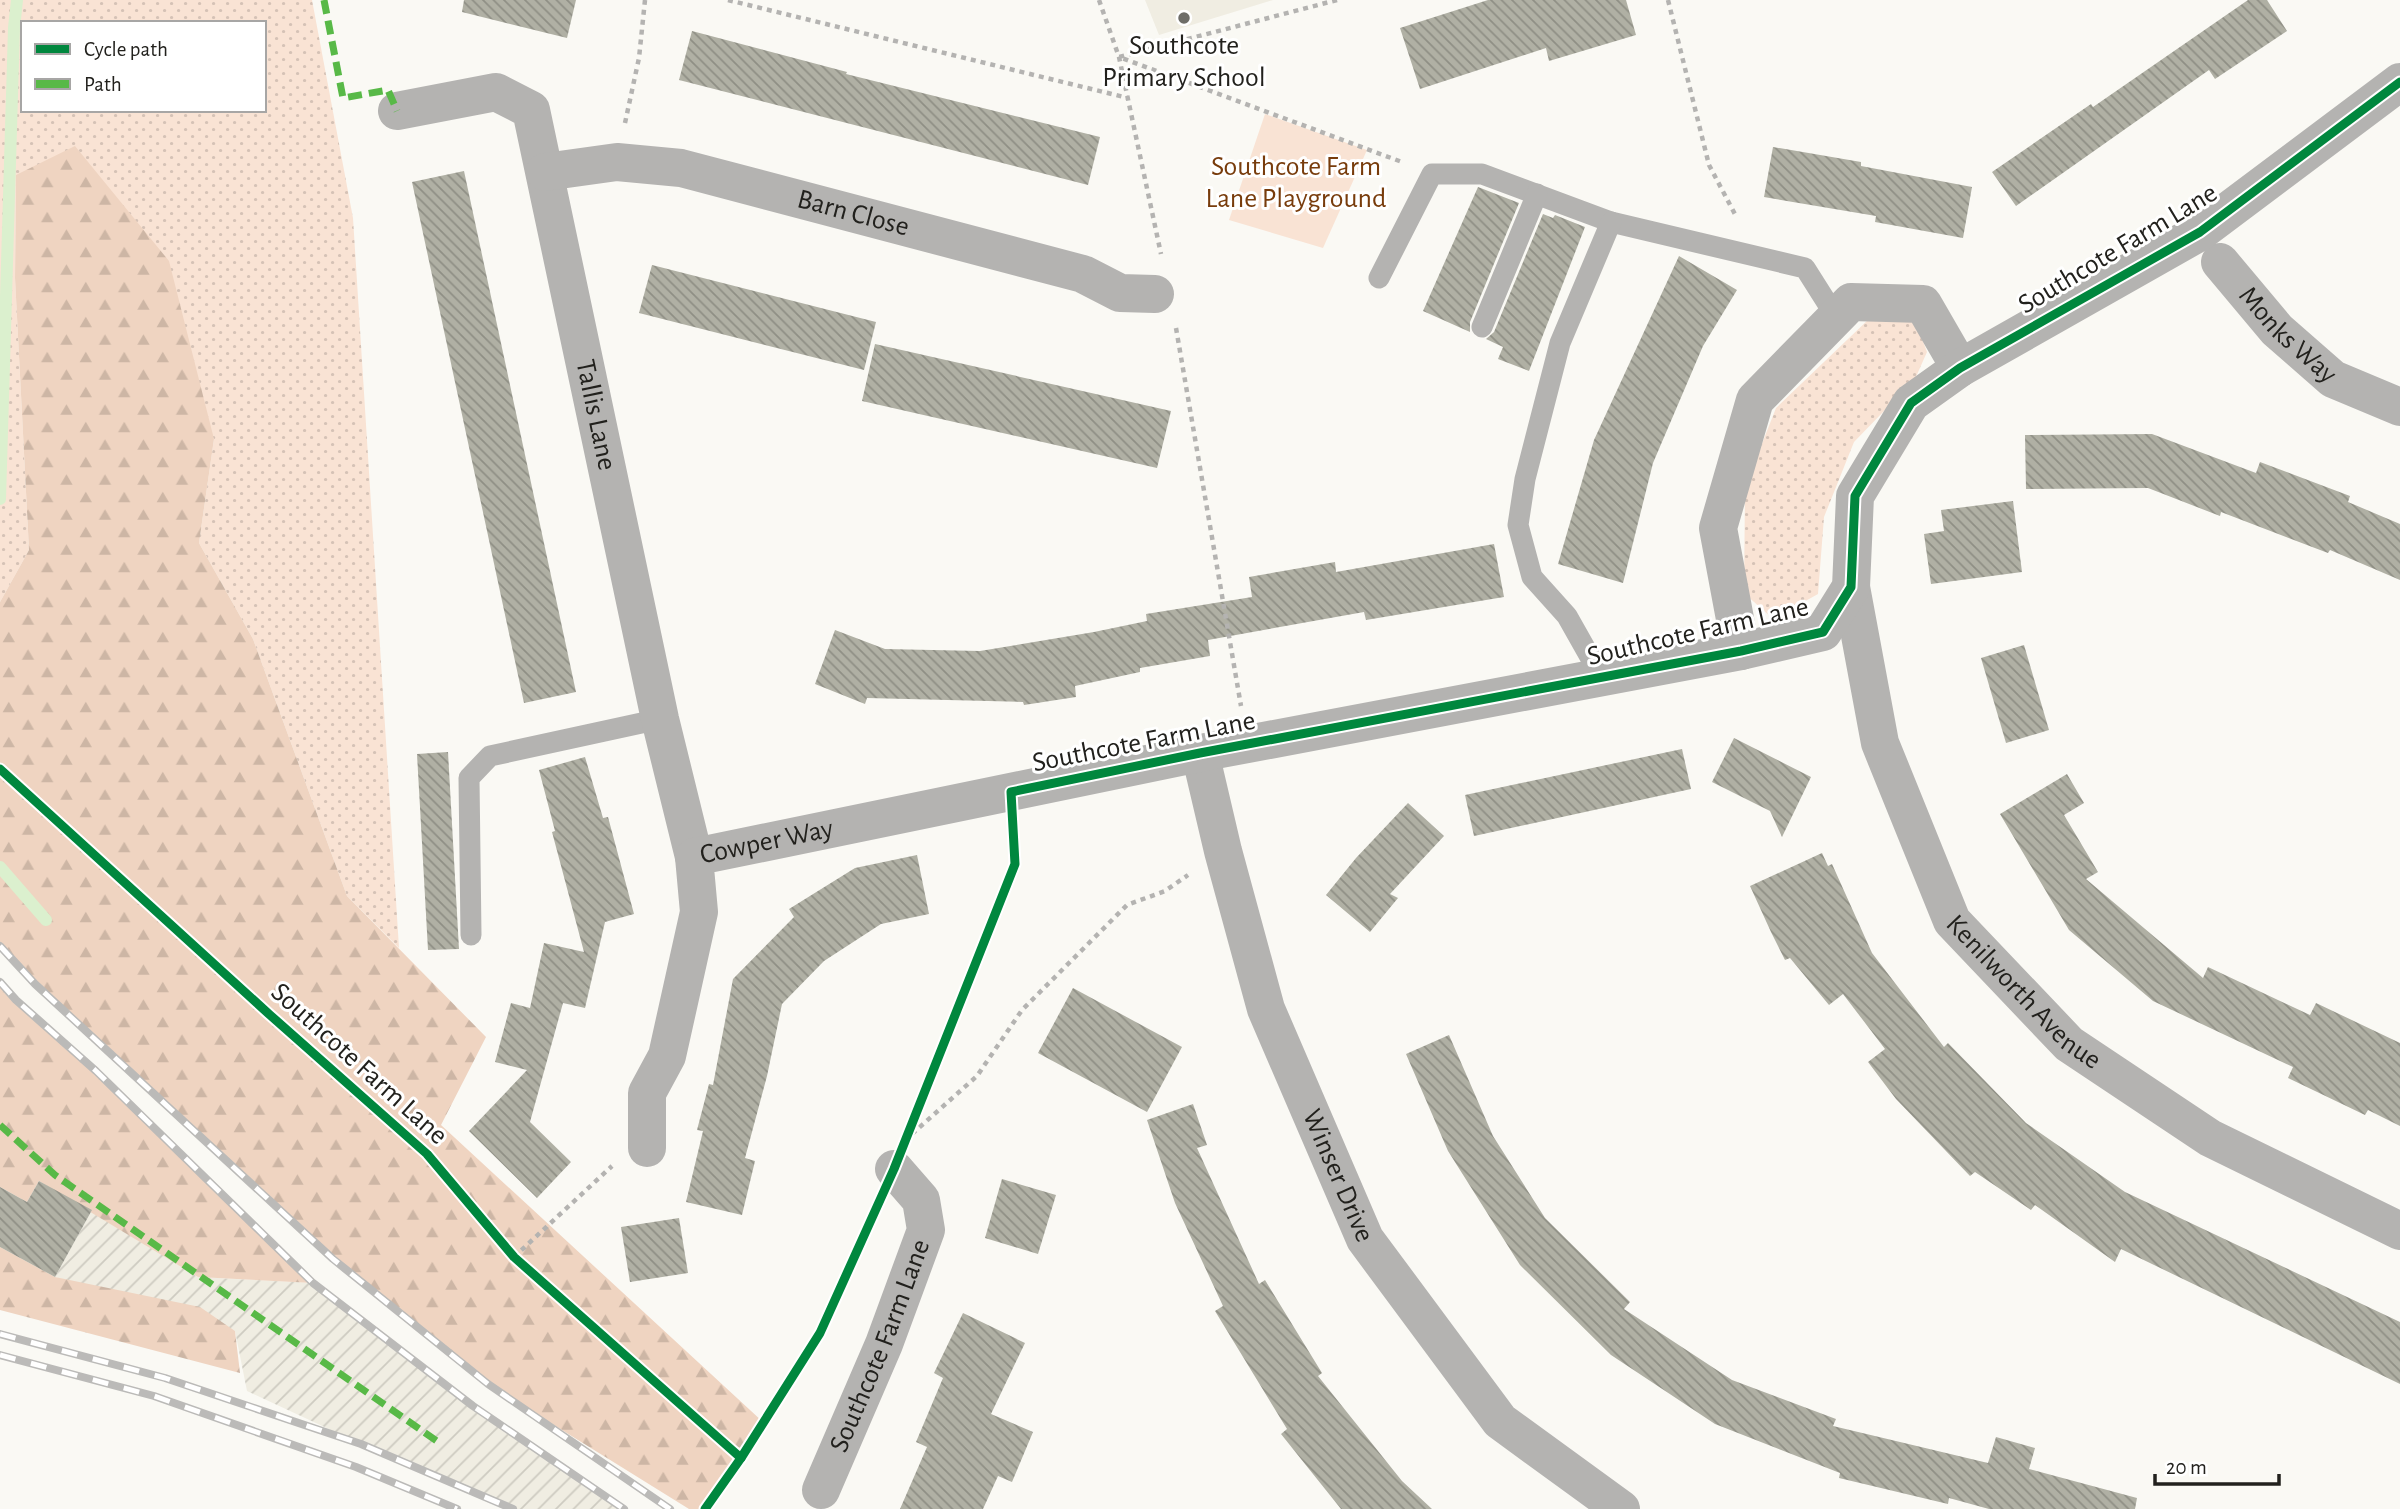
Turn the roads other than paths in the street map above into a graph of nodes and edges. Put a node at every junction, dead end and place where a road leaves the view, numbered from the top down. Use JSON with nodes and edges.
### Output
{"nodes":[{"id":1,"x":2400,"y":82,"type":"edge"},
{"id":2,"x":397,"y":111,"type":"dead end"},
{"id":3,"x":545,"y":172,"type":"junction"},
{"id":4,"x":1537,"y":194,"type":"junction"},
{"id":5,"x":1611,"y":222,"type":"junction"},
{"id":6,"x":2220,"y":262,"type":"dead end"},
{"id":7,"x":1380,"y":278,"type":"dead end"},
{"id":8,"x":1164,"y":292,"type":"road end"},
{"id":9,"x":1836,"y":317,"type":"junction"},
{"id":10,"x":1482,"y":327,"type":"dead end"},
{"id":11,"x":1960,"y":369,"type":"junction"},
{"id":12,"x":2400,"y":407,"type":"edge"},
{"id":13,"x":1851,"y":587,"type":"junction"},
{"id":14,"x":1741,"y":651,"type":"junction"},
{"id":15,"x":1602,"y":678,"type":"junction"},
{"id":16,"x":660,"y":719,"type":"junction"},
{"id":17,"x":1200,"y":754,"type":"junction"},
{"id":18,"x":1012,"y":792,"type":"joint"},
{"id":19,"x":694,"y":857,"type":"junction"},
{"id":20,"x":471,"y":935,"type":"dead end"},
{"id":21,"x":647,"y":1148,"type":"road end"},
{"id":22,"x":899,"y":1155,"type":"road end"},
{"id":23,"x":2400,"y":1231,"type":"edge"},
{"id":24,"x":821,"y":1490,"type":"dead end"},
{"id":25,"x":1621,"y":1509,"type":"edge"}],
"edges":[{"from":1,"to":11,"type":"street","name":"Southcote Farm Lane"},
{"from":2,"to":3,"type":"street","name":"Tallis Lane"},
{"from":3,"to":8,"type":"street","name":"Barn Close"},
{"from":3,"to":16,"type":"street","name":"Tallis Lane"},
{"from":4,"to":5,"type":"lane"},
{"from":4,"to":7,"type":"lane"},
{"from":4,"to":10,"type":"lane"},
{"from":5,"to":9,"type":"lane"},
{"from":5,"to":15,"type":"lane"},
{"from":6,"to":12,"type":"street","name":"Monks Way"},
{"from":9,"to":11,"type":"street"},
{"from":9,"to":14,"type":"street"},
{"from":11,"to":13,"type":"street","name":"Southcote Farm Lane"},
{"from":13,"to":14,"type":"street","name":"Southcote Farm Lane"},
{"from":13,"to":23,"type":"street","name":"Kenilworth Avenue"},
{"from":14,"to":15,"type":"street","name":"Southcote Farm Lane"},
{"from":15,"to":17,"type":"street","name":"Southcote Farm Lane"},
{"from":16,"to":19,"type":"street","name":"Tallis Lane"},
{"from":16,"to":20,"type":"lane"},
{"from":17,"to":18,"type":"street","name":"Southcote Farm Lane"},
{"from":17,"to":25,"type":"street","name":"Winser Drive"},
{"from":18,"to":19,"type":"street","name":"Cowper Way"},
{"from":19,"to":21,"type":"street","name":"Cowper Way"},
{"from":22,"to":24,"type":"street","name":"Southcote Farm Lane"}]}
